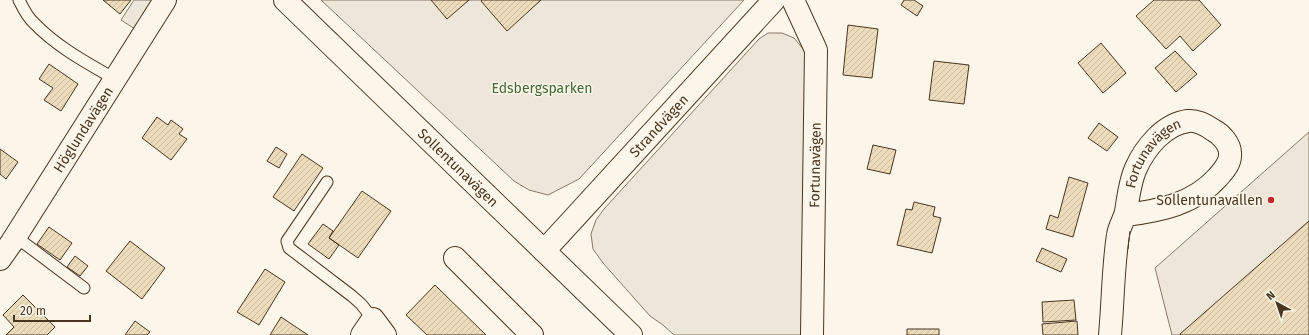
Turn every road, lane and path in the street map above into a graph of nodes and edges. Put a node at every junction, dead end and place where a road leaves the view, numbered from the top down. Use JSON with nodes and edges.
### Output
{"nodes":[{"id":1,"x":19,"y":0,"type":"edge"},
{"id":2,"x":165,"y":0,"type":"edge"},
{"id":3,"x":285,"y":0,"type":"edge"},
{"id":4,"x":774,"y":0,"type":"edge"},
{"id":5,"x":793,"y":0,"type":"edge"},
{"id":6,"x":115,"y":79,"type":"junction"},
{"id":7,"x":327,"y":182,"type":"dead end"},
{"id":8,"x":1125,"y":215,"type":"junction"},
{"id":9,"x":4,"y":245,"type":"edge"},
{"id":10,"x":544,"y":251,"type":"junction"},
{"id":11,"x":455,"y":258,"type":"dead end"},
{"id":12,"x":84,"y":288,"type":"dead end"},
{"id":13,"x":373,"y":330,"type":"edge"},
{"id":14,"x":532,"y":335,"type":"edge"},
{"id":15,"x":631,"y":335,"type":"edge"},
{"id":16,"x":812,"y":335,"type":"edge"},
{"id":17,"x":1110,"y":335,"type":"edge"}],
"edges":[{"from":1,"to":6,"type":"lane"},
{"from":2,"to":6,"type":"street","name":"Höglundavägen"},
{"from":3,"to":10,"type":"street","name":"Sollentunavägen"},
{"from":4,"to":10,"type":"street","name":"Strandvägen"},
{"from":5,"to":16,"type":"street","name":"Fortunavägen"},
{"from":6,"to":9,"type":"street","name":"Höglundavägen"},
{"from":7,"to":13,"type":"lane"},
{"from":8,"to":8,"type":"street","name":"Fortunavägen"},
{"from":8,"to":17,"type":"street","name":"Fortunavägen"},
{"from":9,"to":12,"type":"lane"},
{"from":10,"to":15,"type":"street","name":"Sollentunavägen"},
{"from":11,"to":14,"type":"street"}]}
